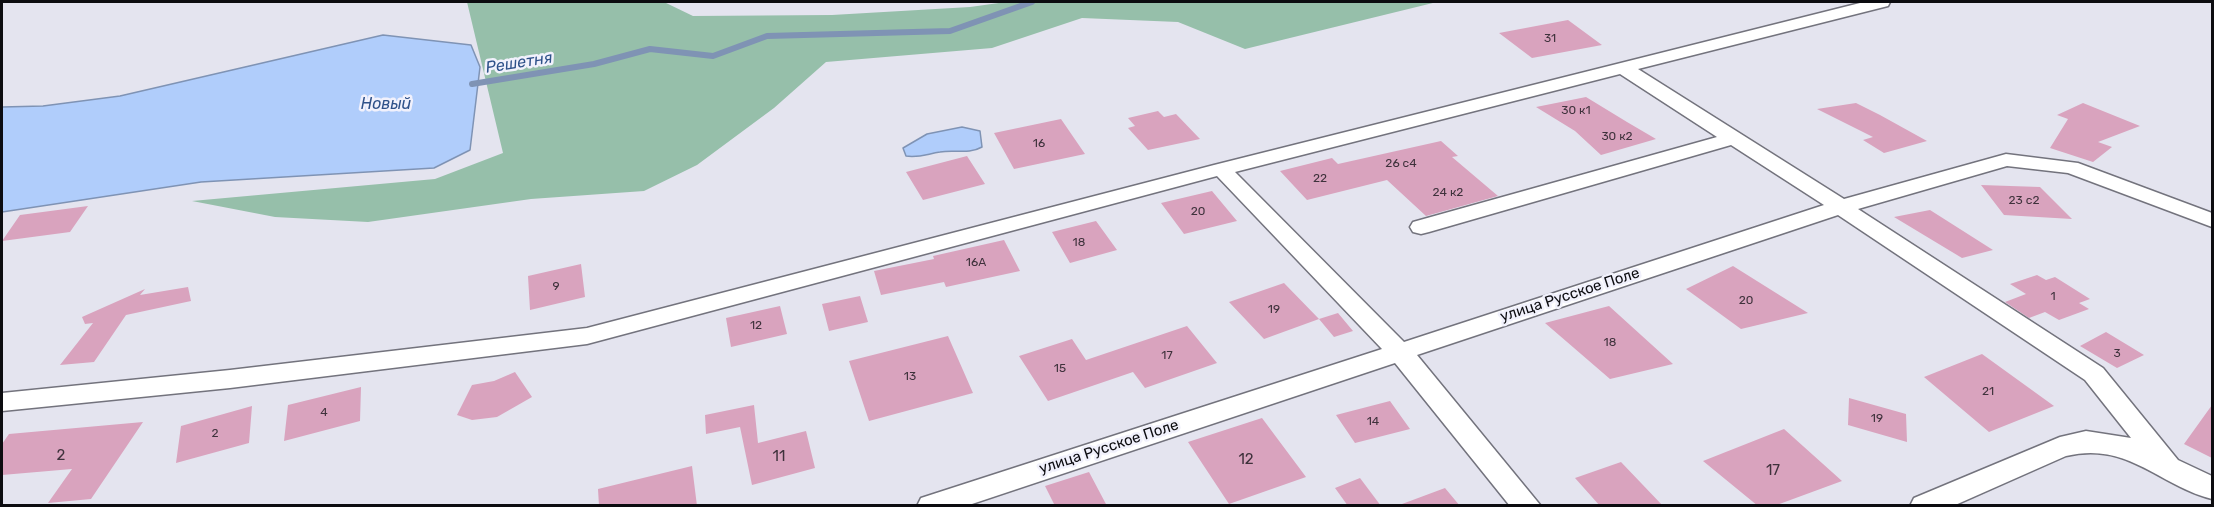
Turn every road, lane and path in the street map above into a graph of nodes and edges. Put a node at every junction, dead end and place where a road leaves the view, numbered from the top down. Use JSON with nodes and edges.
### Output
{"nodes":[{"id":1,"x":1882,"y":2,"type":"edge"},
{"id":2,"x":1622,"y":67,"type":"junction"},
{"id":3,"x":1734,"y":138,"type":"junction"},
{"id":4,"x":1221,"y":169,"type":"junction"},
{"id":5,"x":1841,"y":207,"type":"junction"},
{"id":6,"x":2212,"y":220,"type":"edge"},
{"id":7,"x":1421,"y":227,"type":"dead end"},
{"id":8,"x":1399,"y":351,"type":"junction"},
{"id":9,"x":2,"y":402,"type":"edge"},
{"id":10,"x":2168,"y":466,"type":"junction"},
{"id":11,"x":2212,"y":488,"type":"edge"},
{"id":12,"x":932,"y":506,"type":"edge"},
{"id":13,"x":1527,"y":506,"type":"edge"},
{"id":14,"x":1924,"y":506,"type":"edge"}],
"edges":[{"from":1,"to":2,"type":"street"},
{"from":2,"to":3,"type":"street"},
{"from":2,"to":4,"type":"street"},
{"from":3,"to":5,"type":"street"},
{"from":3,"to":7,"type":"street"},
{"from":4,"to":8,"type":"street"},
{"from":4,"to":9,"type":"street"},
{"from":5,"to":6,"type":"street","name":"улица Русское Поле"},
{"from":5,"to":8,"type":"street","name":"улица Русское Поле"},
{"from":5,"to":10,"type":"street"},
{"from":8,"to":12,"type":"street","name":"улица Русское Поле"},
{"from":8,"to":13,"type":"street"},
{"from":10,"to":11,"type":"street"},
{"from":10,"to":14,"type":"street"}]}
